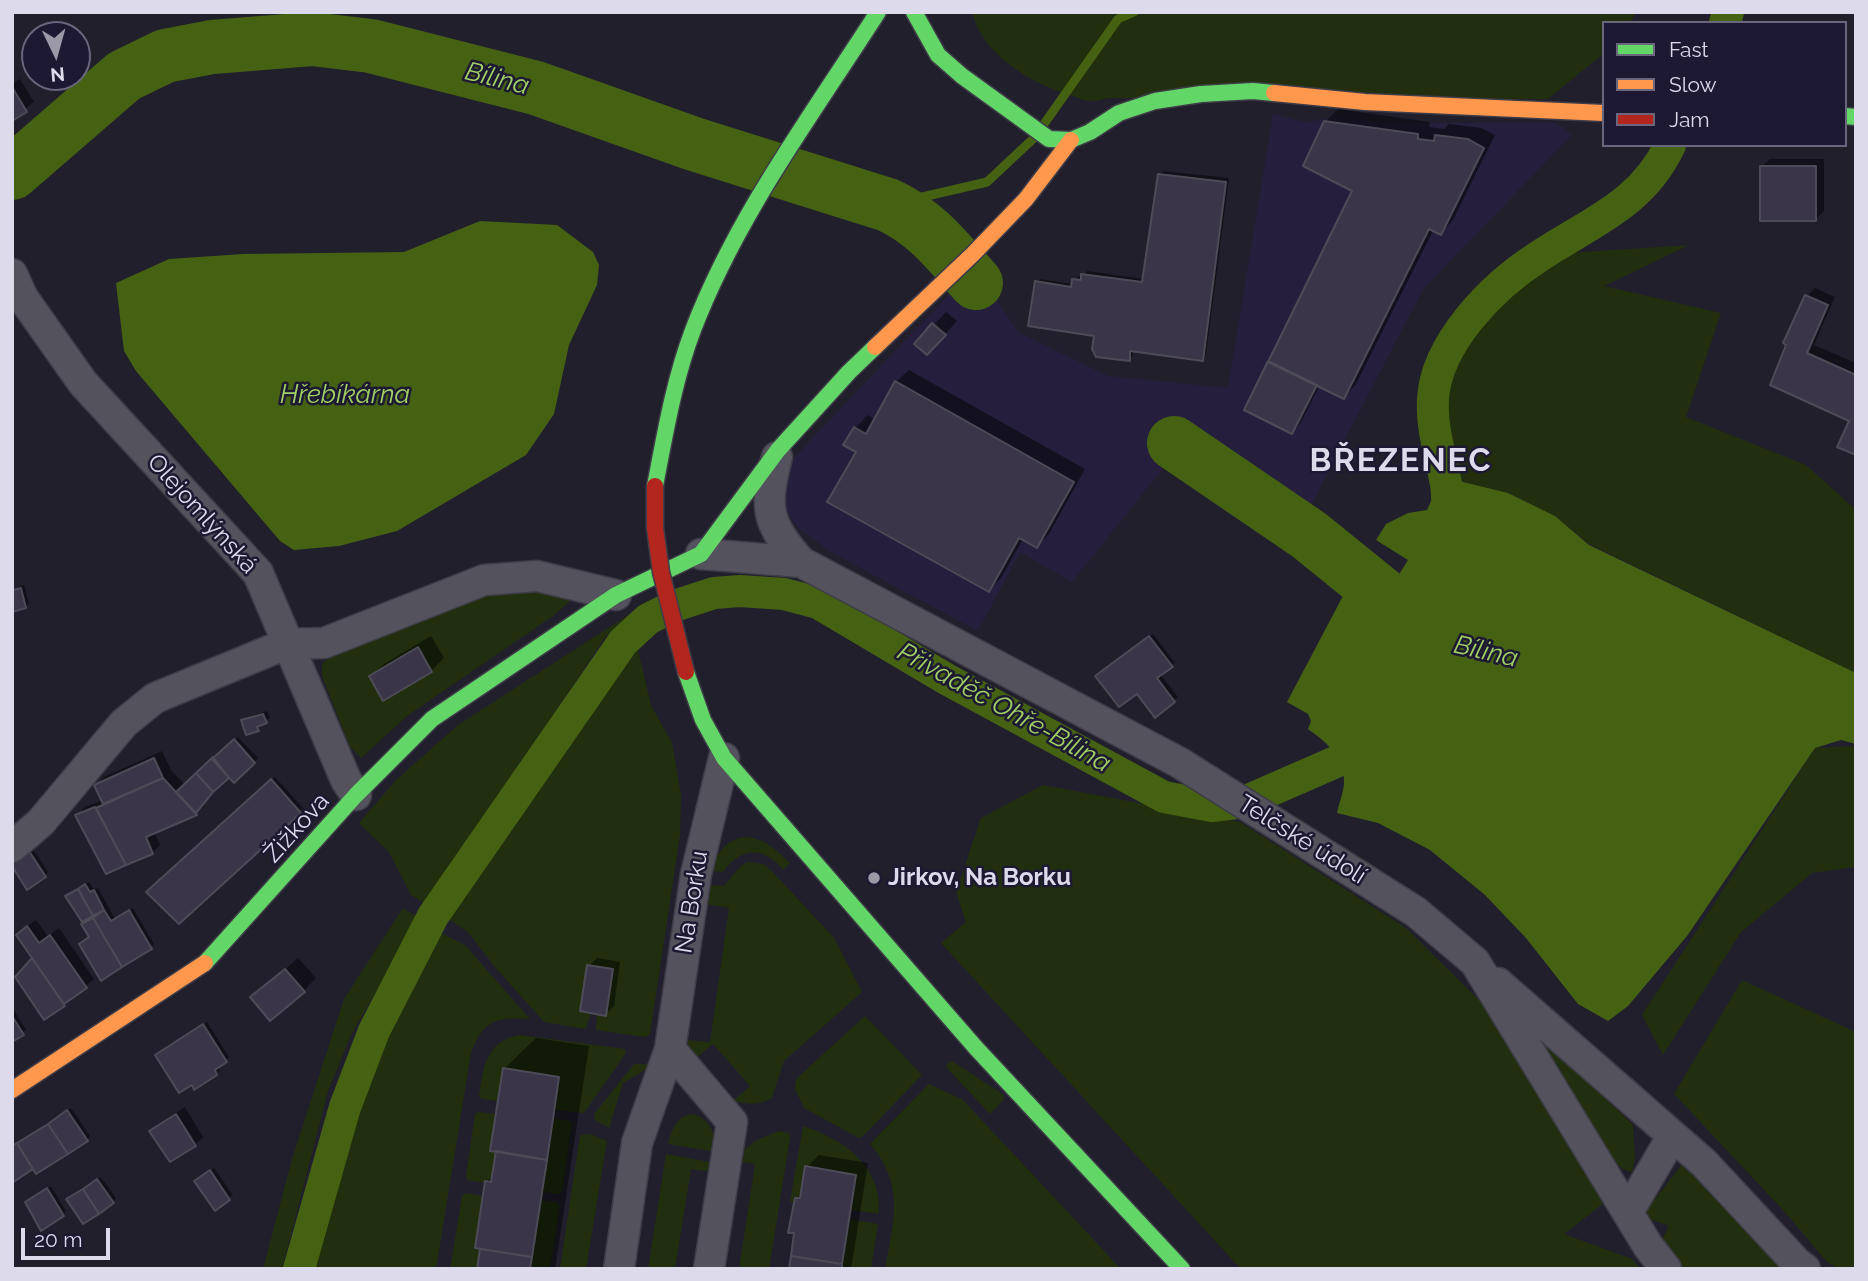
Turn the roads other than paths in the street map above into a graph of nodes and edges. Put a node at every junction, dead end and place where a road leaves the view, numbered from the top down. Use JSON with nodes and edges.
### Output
{"nodes":[{"id":1,"x":878,"y":12,"type":"edge"},
{"id":2,"x":914,"y":12,"type":"edge"},
{"id":3,"x":1602,"y":113,"type":"edge"},
{"id":4,"x":1070,"y":140,"type":"junction"},
{"id":5,"x":16,"y":291,"type":"edge"},
{"id":6,"x":778,"y":450,"type":"junction"},
{"id":7,"x":701,"y":554,"type":"junction"},
{"id":8,"x":802,"y":562,"type":"junction"},
{"id":9,"x":616,"y":595,"type":"junction"},
{"id":10,"x":286,"y":644,"type":"junction"},
{"id":11,"x":724,"y":758,"type":"junction"},
{"id":12,"x":356,"y":795,"type":"junction"},
{"id":13,"x":12,"y":847,"type":"edge"},
{"id":14,"x":1475,"y":962,"type":"junction"},
{"id":15,"x":670,"y":1049,"type":"junction"},
{"id":16,"x":12,"y":1090,"type":"edge"},
{"id":17,"x":1672,"y":1137,"type":"junction"},
{"id":18,"x":1628,"y":1212,"type":"junction"},
{"id":19,"x":619,"y":1269,"type":"edge"},
{"id":20,"x":709,"y":1269,"type":"edge"},
{"id":21,"x":1182,"y":1269,"type":"edge"},
{"id":22,"x":1666,"y":1269,"type":"edge"},
{"id":23,"x":1805,"y":1269,"type":"edge"}],
"edges":[{"from":1,"to":11,"type":"street","bridge":true},
{"from":2,"to":4,"type":"street"},
{"from":3,"to":4,"type":"street"},
{"from":4,"to":6,"type":"street"},
{"from":5,"to":10,"type":"street","name":"Olejomlýnská"},
{"from":6,"to":7,"type":"street"},
{"from":6,"to":8,"type":"street"},
{"from":7,"to":8,"type":"street"},
{"from":7,"to":9,"type":"street","name":"Žižkova"},
{"from":8,"to":14,"type":"street","name":"Telčské údolí"},
{"from":9,"to":10,"type":"street"},
{"from":9,"to":12,"type":"street","name":"Žižkova"},
{"from":10,"to":12,"type":"street","name":"Olejomlýnská"},
{"from":10,"to":13,"type":"street"},
{"from":11,"to":15,"type":"street","name":"Na Borku"},
{"from":11,"to":21,"type":"street"},
{"from":12,"to":16,"type":"street","name":"Žižkova"},
{"from":14,"to":17,"type":"street"},
{"from":14,"to":18,"type":"street","name":"Telčské údolí"},
{"from":15,"to":19,"type":"street","name":"Na Borku"},
{"from":15,"to":20,"type":"street"},
{"from":17,"to":18,"type":"street"},
{"from":17,"to":23,"type":"street"},
{"from":18,"to":22,"type":"street","name":"Telčské údolí"}]}
